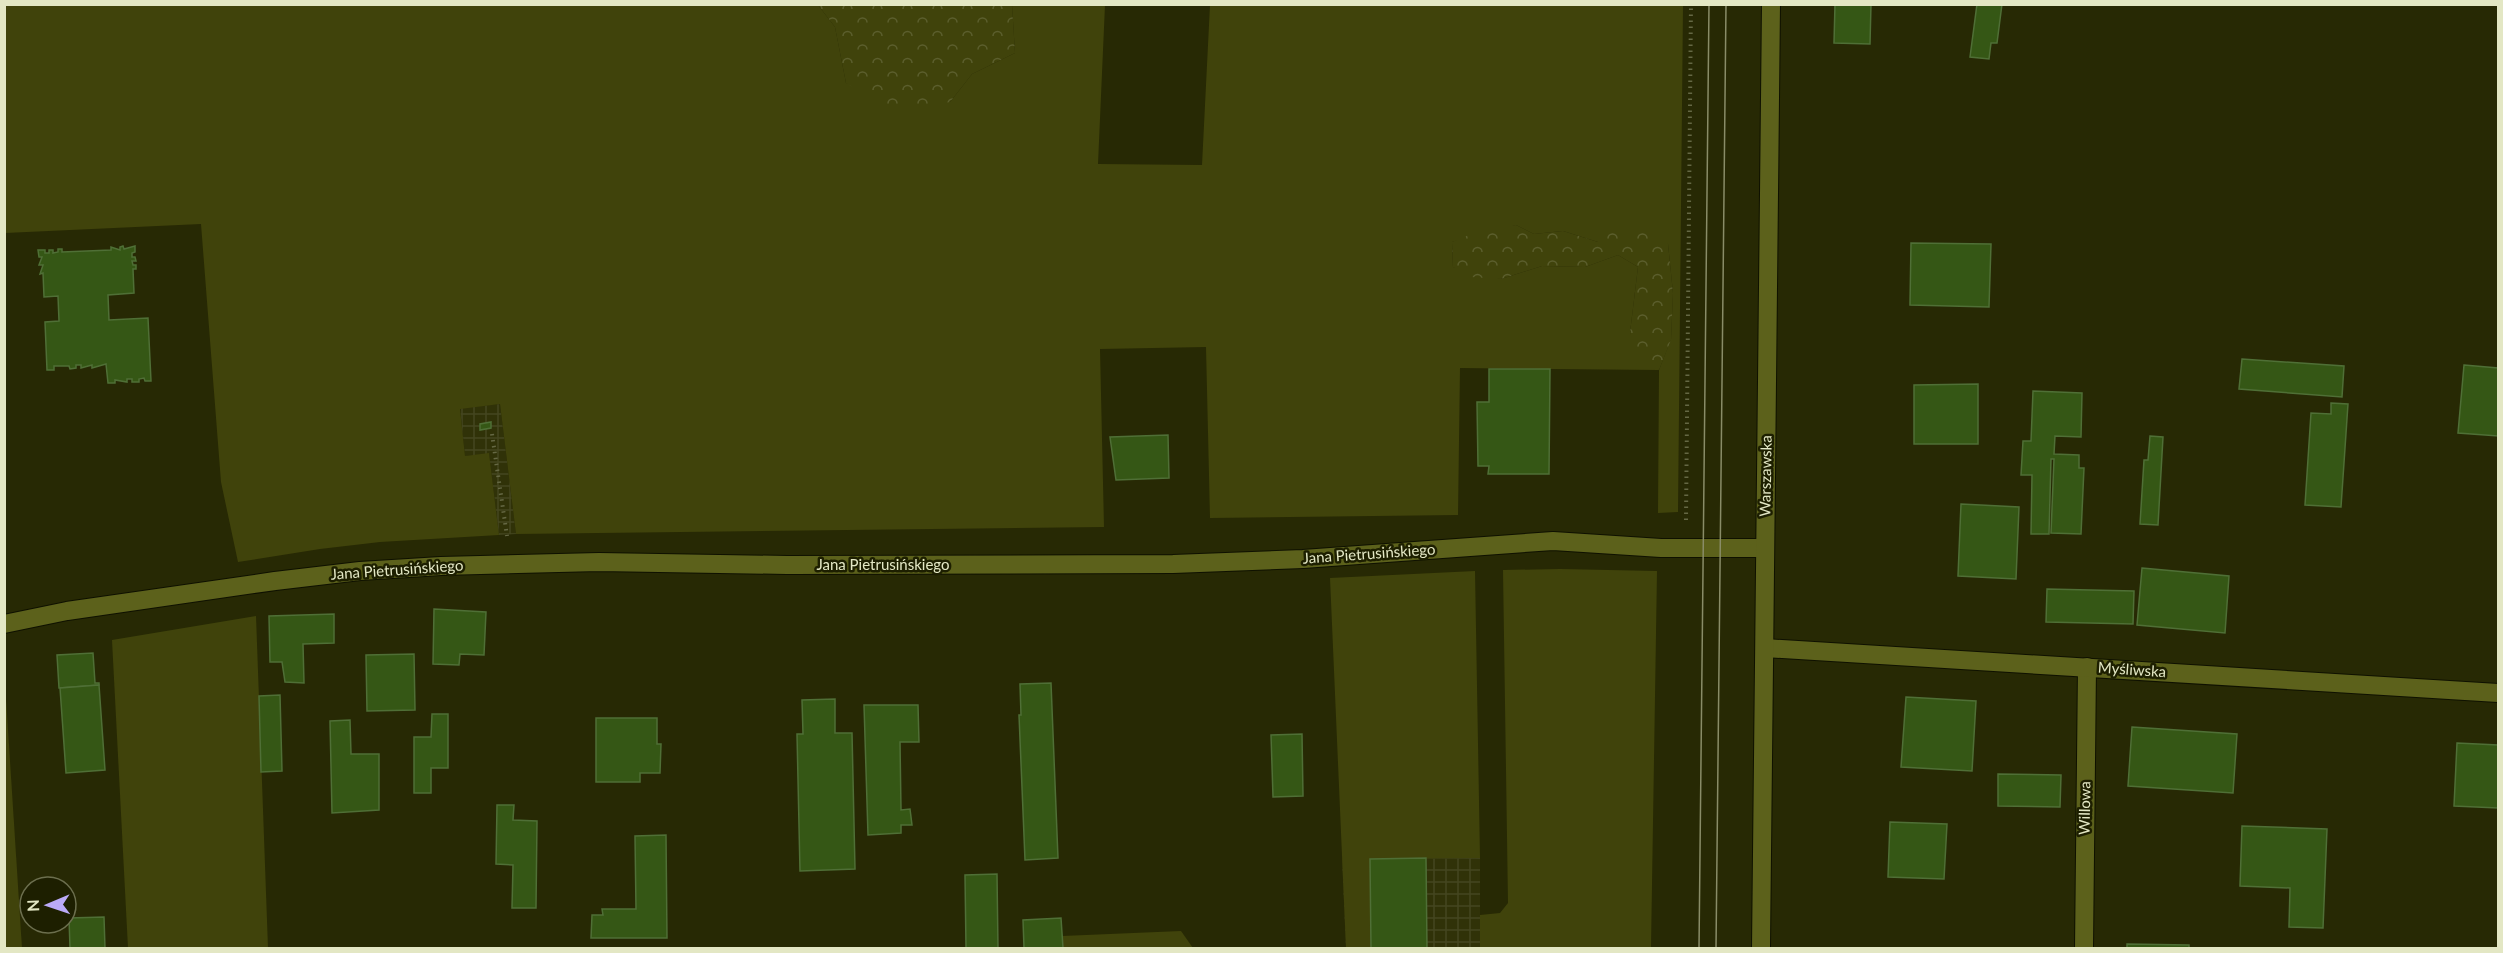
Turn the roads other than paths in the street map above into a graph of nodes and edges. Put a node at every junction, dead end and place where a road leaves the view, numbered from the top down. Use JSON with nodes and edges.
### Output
{"nodes":[{"id":1,"x":1771,"y":4,"type":"edge"},
{"id":2,"x":1765,"y":548,"type":"junction"},
{"id":3,"x":4,"y":624,"type":"edge"},
{"id":4,"x":1765,"y":648,"type":"junction"},
{"id":5,"x":2087,"y":667,"type":"junction"},
{"id":6,"x":2499,"y":693,"type":"edge"},
{"id":7,"x":1761,"y":948,"type":"edge"},
{"id":8,"x":2084,"y":948,"type":"edge"}],
"edges":[{"from":1,"to":2,"type":"street","name":"Warszawska"},
{"from":2,"to":3,"type":"street","name":"Jana Pietrusińskiego"},
{"from":2,"to":4,"type":"street","name":"Warszawska"},
{"from":4,"to":5,"type":"street","name":"Myśliwska"},
{"from":4,"to":7,"type":"street","name":"Warszawska"},
{"from":5,"to":6,"type":"street","name":"Myśliwska"},
{"from":5,"to":8,"type":"street","name":"Willowa"}]}
